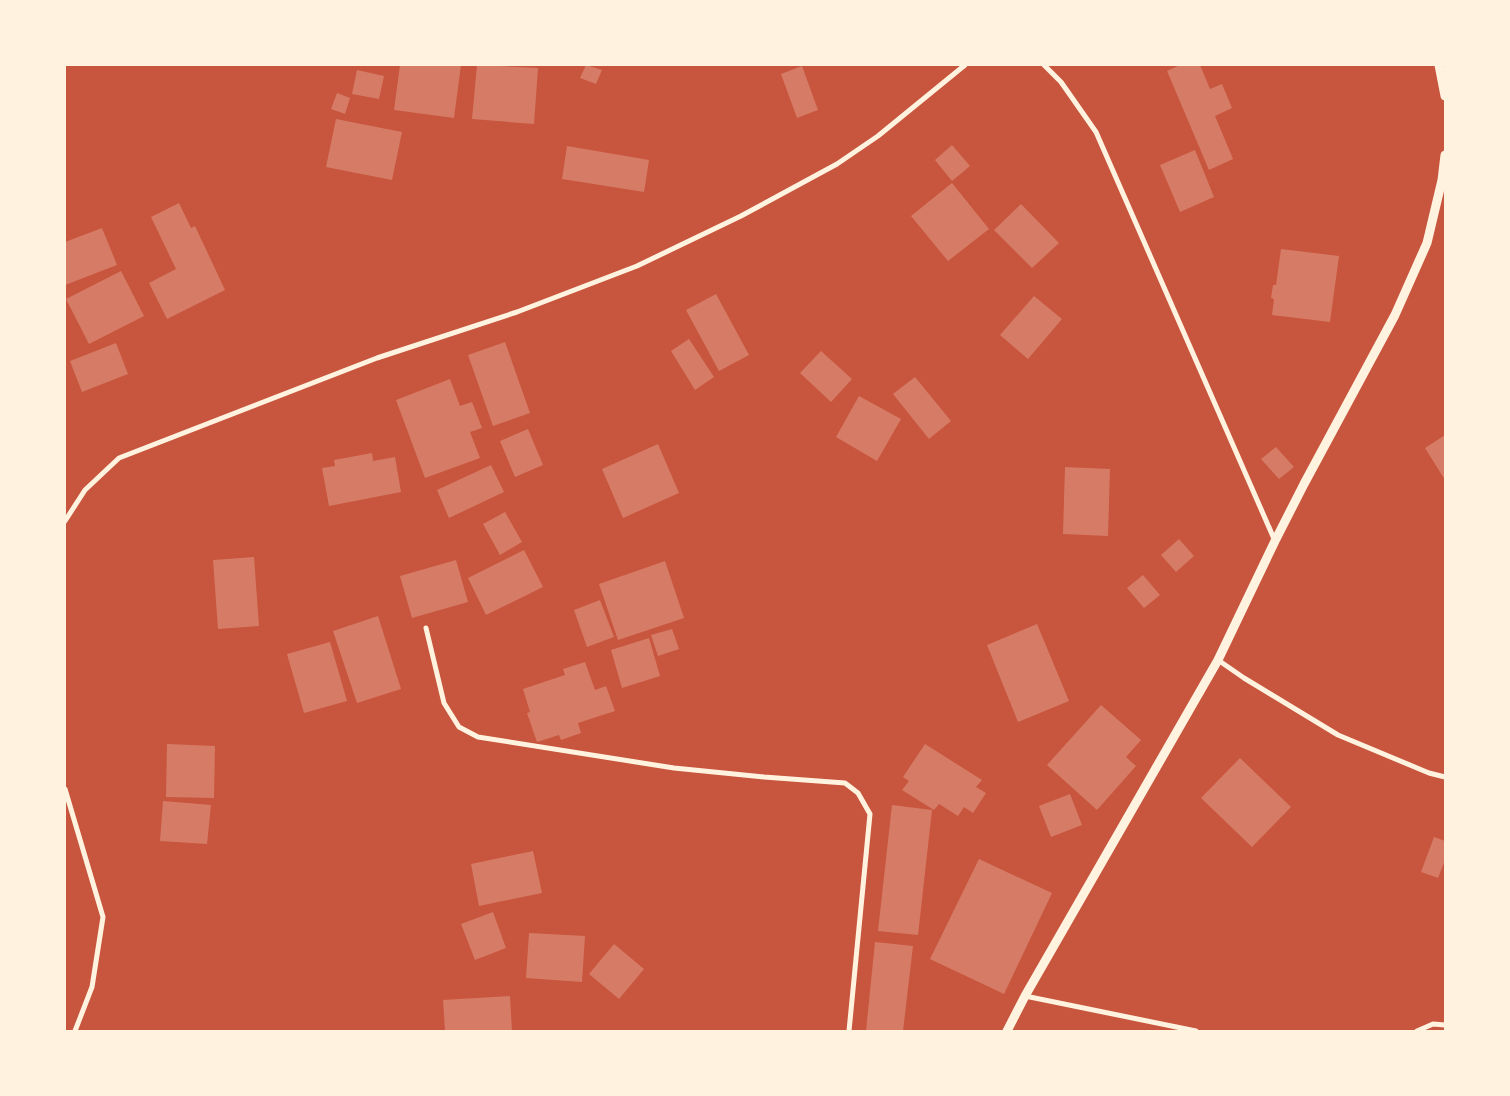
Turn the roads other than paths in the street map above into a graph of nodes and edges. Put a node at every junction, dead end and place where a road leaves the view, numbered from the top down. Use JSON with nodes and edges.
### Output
{"nodes":[{"id":1,"x":965,"y":65,"type":"edge"},
{"id":2,"x":1044,"y":65,"type":"edge"},
{"id":3,"x":1439,"y":65,"type":"edge"},
{"id":4,"x":1445,"y":96,"type":"edge"},
{"id":5,"x":1445,"y":155,"type":"edge"},
{"id":6,"x":65,"y":521,"type":"edge"},
{"id":7,"x":1275,"y":541,"type":"junction"},
{"id":8,"x":426,"y":628,"type":"dead end"},
{"id":9,"x":1218,"y":660,"type":"junction"},
{"id":10,"x":1445,"y":777,"type":"edge"},
{"id":11,"x":65,"y":788,"type":"edge"},
{"id":12,"x":1025,"y":996,"type":"junction"},
{"id":13,"x":1445,"y":1025,"type":"edge"},
{"id":14,"x":75,"y":1031,"type":"edge"},
{"id":15,"x":849,"y":1031,"type":"edge"},
{"id":16,"x":1007,"y":1031,"type":"edge"},
{"id":17,"x":1196,"y":1031,"type":"edge"},
{"id":18,"x":1417,"y":1031,"type":"edge"}],
"edges":[{"from":1,"to":6,"type":"street"},
{"from":2,"to":7,"type":"street"},
{"from":3,"to":4,"type":"street"},
{"from":5,"to":7,"type":"street"},
{"from":7,"to":9,"type":"street"},
{"from":8,"to":15,"type":"street"},
{"from":9,"to":10,"type":"street"},
{"from":9,"to":12,"type":"street"},
{"from":11,"to":14,"type":"street"},
{"from":12,"to":16,"type":"street"},
{"from":12,"to":17,"type":"street"},
{"from":13,"to":18,"type":"street"}]}
